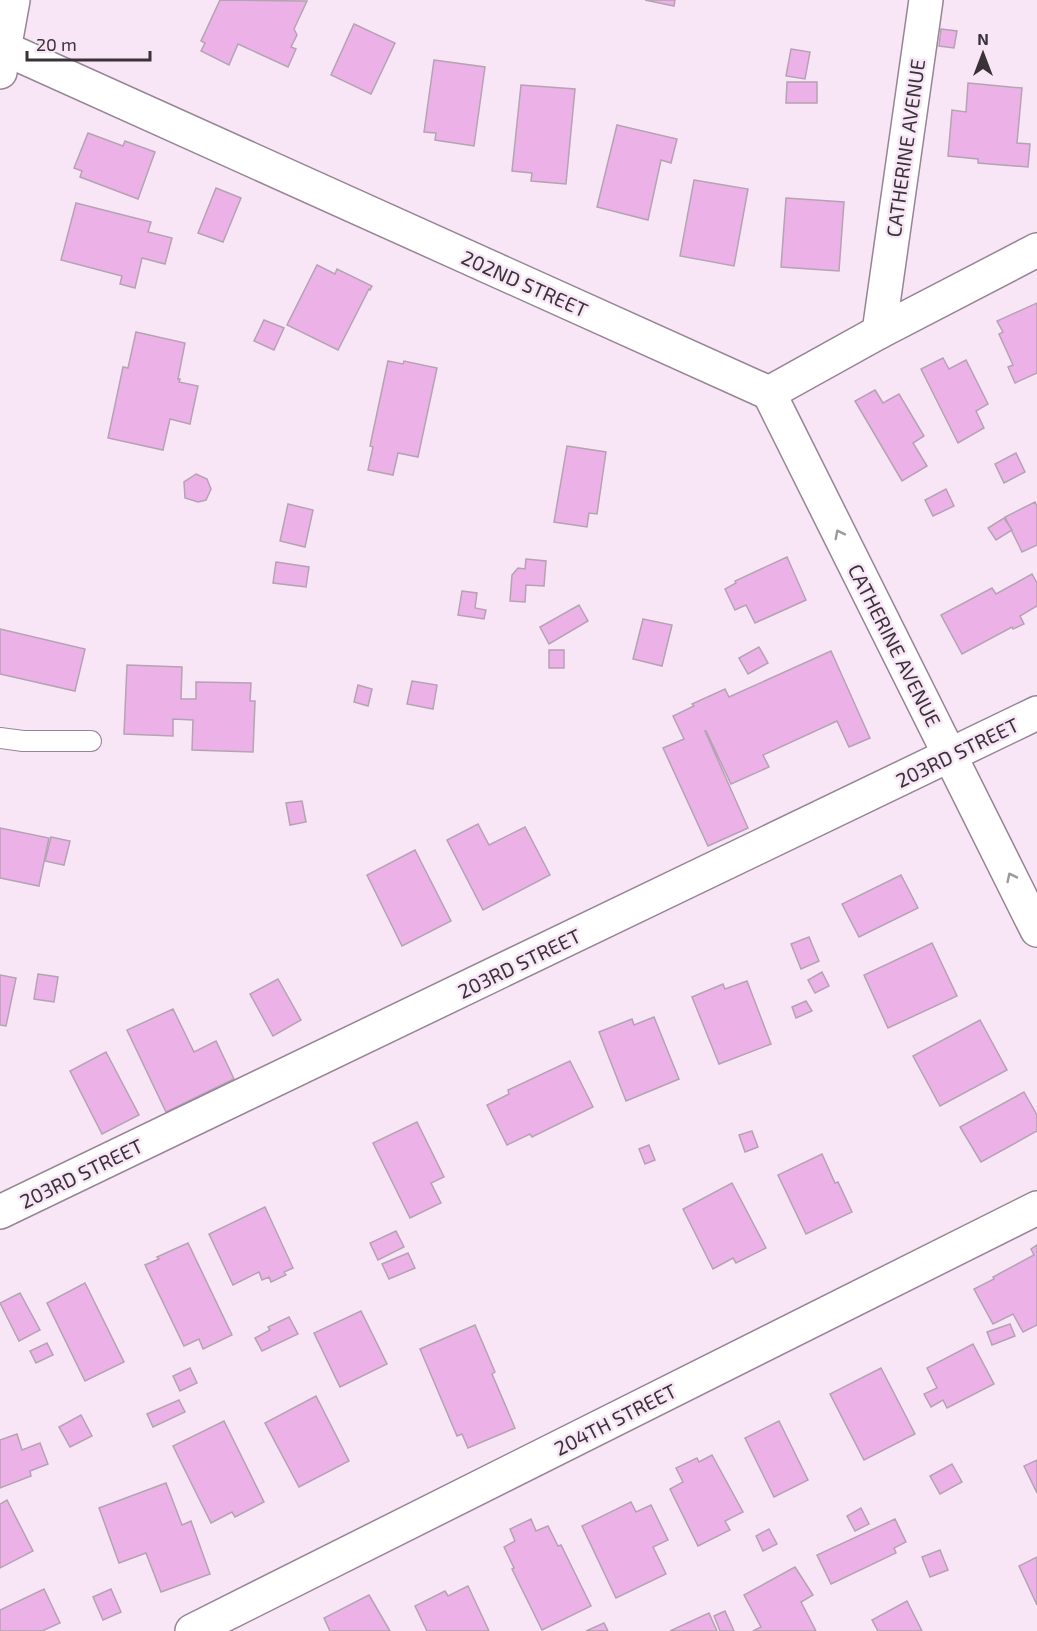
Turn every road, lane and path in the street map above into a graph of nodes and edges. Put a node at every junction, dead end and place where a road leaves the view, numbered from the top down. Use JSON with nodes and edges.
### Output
{"nodes":[{"id":1,"x":13,"y":0,"type":"edge"},
{"id":2,"x":926,"y":0,"type":"edge"},
{"id":3,"x":2,"y":62,"type":"edge"},
{"id":4,"x":1037,"y":250,"type":"edge"},
{"id":5,"x":879,"y":332,"type":"junction"},
{"id":6,"x":769,"y":393,"type":"junction"},
{"id":7,"x":1037,"y":713,"type":"edge"},
{"id":8,"x":0,"y":738,"type":"edge"},
{"id":9,"x":91,"y":741,"type":"dead end"},
{"id":10,"x":950,"y":756,"type":"junction"},
{"id":11,"x":1037,"y":930,"type":"edge"},
{"id":12,"x":1037,"y":1208,"type":"edge"},
{"id":13,"x":0,"y":1212,"type":"edge"},
{"id":14,"x":192,"y":1631,"type":"edge"}],
"edges":[{"from":1,"to":3,"type":"street"},
{"from":2,"to":5,"type":"street","name":"CATHERINE AVENUE"},
{"from":3,"to":6,"type":"street","name":"202ND STREET"},
{"from":4,"to":5,"type":"street"},
{"from":5,"to":6,"type":"street"},
{"from":10,"to":6,"type":"street","name":"CATHERINE AVENUE","one_way":true},
{"from":7,"to":10,"type":"street","name":"203RD STREET"},
{"from":8,"to":9,"type":"lane"},
{"from":11,"to":10,"type":"street","name":"CATHERINE AVENUE","one_way":true},
{"from":10,"to":13,"type":"street","name":"203RD STREET"},
{"from":12,"to":14,"type":"street","name":"204TH STREET"}]}
